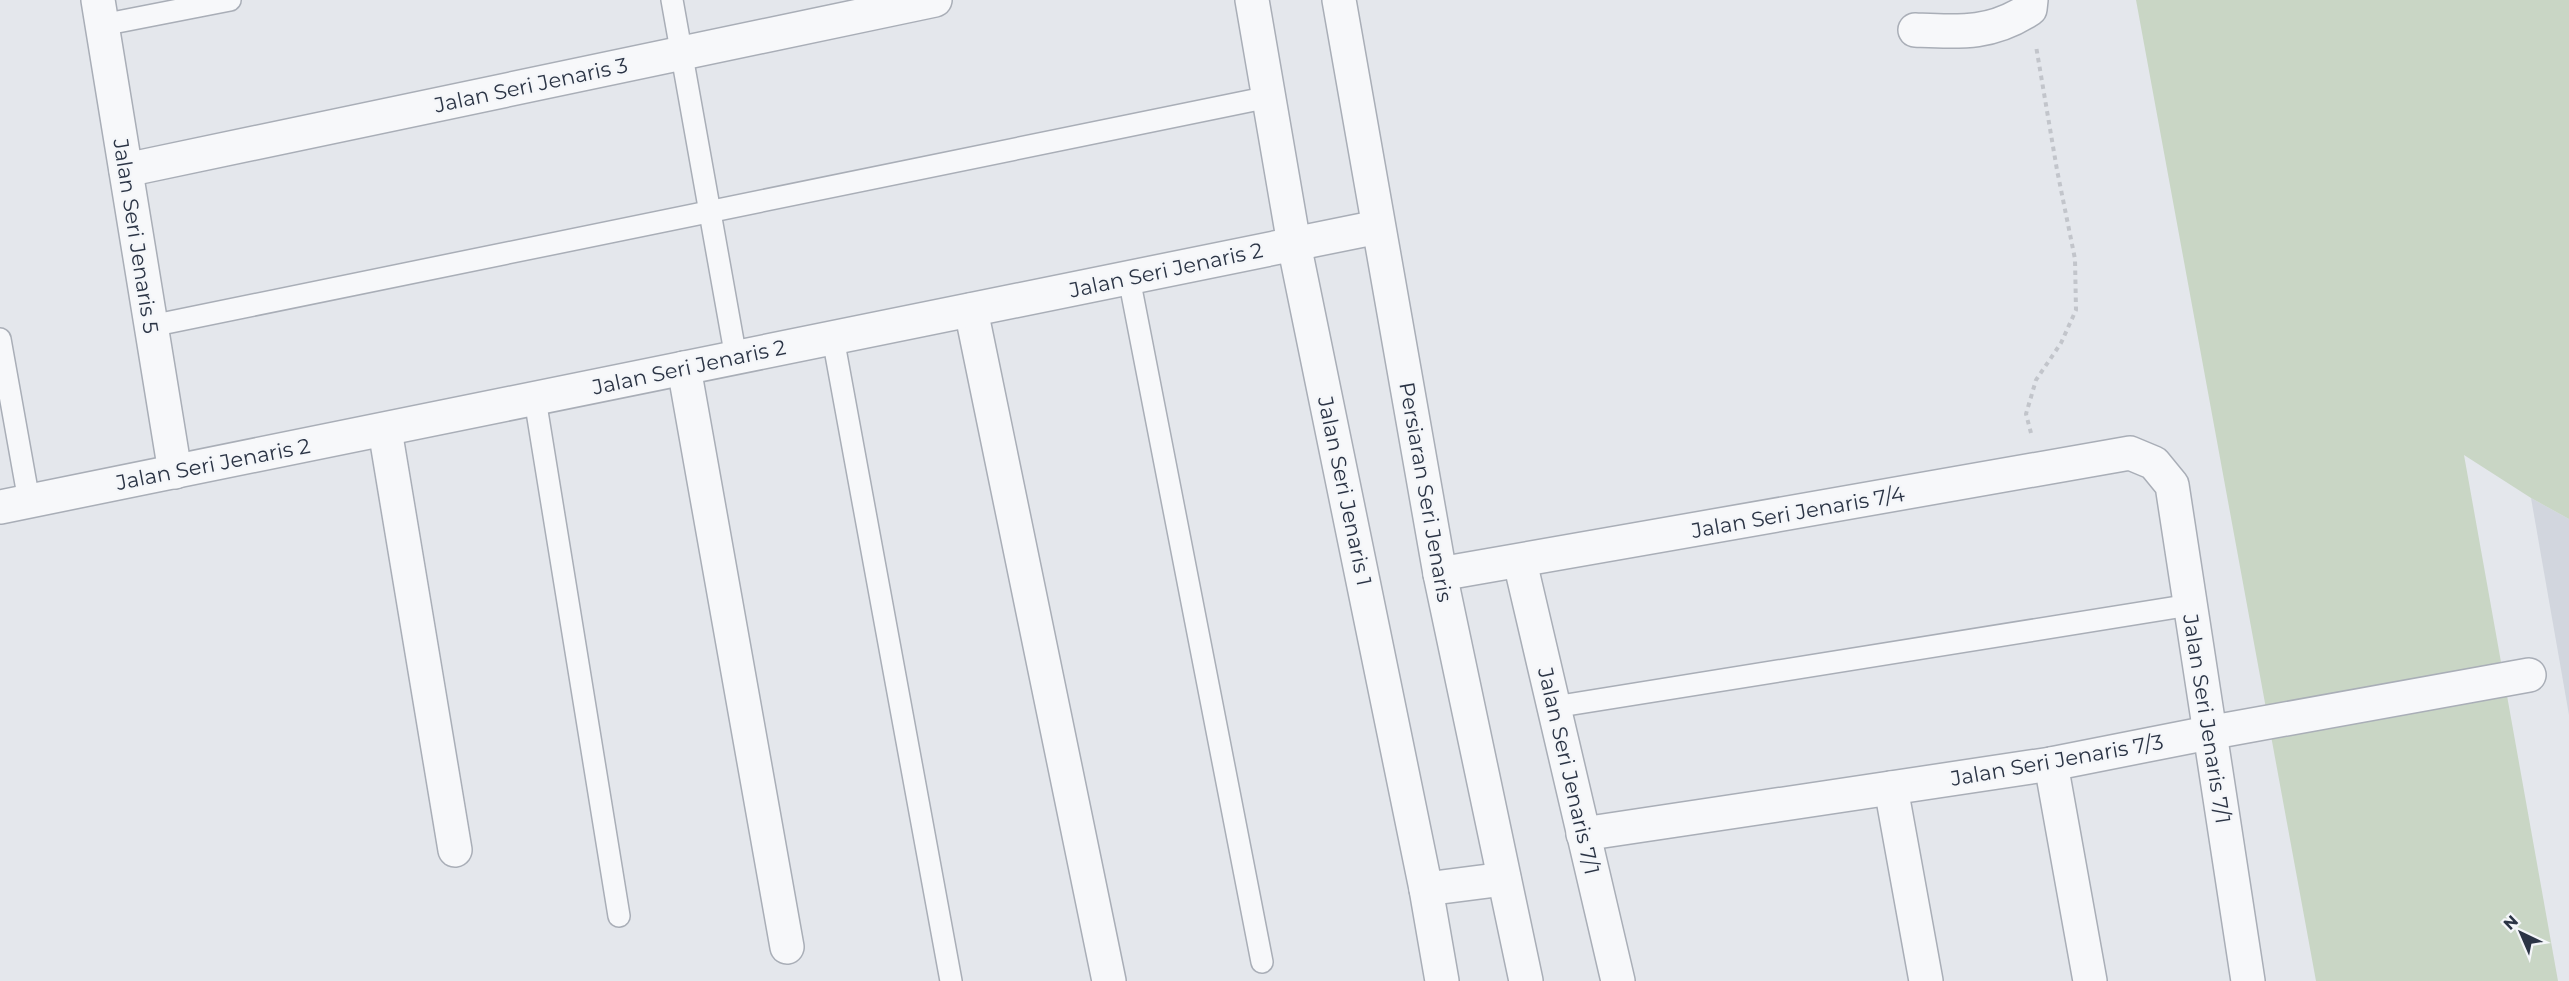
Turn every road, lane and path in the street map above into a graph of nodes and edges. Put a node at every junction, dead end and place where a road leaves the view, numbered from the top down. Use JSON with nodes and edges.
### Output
{"nodes":[{"id":1,"x":230,"y":0,"type":"edge"},
{"id":2,"x":672,"y":0,"type":"edge"},
{"id":3,"x":935,"y":0,"type":"edge"},
{"id":4,"x":1252,"y":0,"type":"edge"},
{"id":5,"x":1339,"y":0,"type":"edge"},
{"id":6,"x":2031,"y":5,"type":"edge"},
{"id":7,"x":100,"y":13,"type":"edge"},
{"id":8,"x":1915,"y":30,"type":"dead end"},
{"id":9,"x":681,"y":53,"type":"junction"},
{"id":10,"x":1269,"y":97,"type":"junction"},
{"id":11,"x":126,"y":170,"type":"junction"},
{"id":12,"x":710,"y":212,"type":"junction"},
{"id":13,"x":1378,"y":227,"type":"junction"},
{"id":14,"x":1294,"y":244,"type":"junction"},
{"id":15,"x":1129,"y":278,"type":"junction"},
{"id":16,"x":971,"y":310,"type":"junction"},
{"id":17,"x":151,"y":326,"type":"junction"},
{"id":18,"x":833,"y":338,"type":"junction"},
{"id":19,"x":0,"y":339,"type":"edge"},
{"id":20,"x":736,"y":358,"type":"junction"},
{"id":21,"x":684,"y":368,"type":"junction"},
{"id":22,"x":535,"y":399,"type":"junction"},
{"id":23,"x":385,"y":430,"type":"junction"},
{"id":24,"x":2154,"y":463,"type":"joint"},
{"id":25,"x":2040,"y":469,"type":"junction"},
{"id":26,"x":175,"y":472,"type":"junction"},
{"id":27,"x":14,"y":504,"type":"edge"},
{"id":28,"x":1520,"y":561,"type":"junction"},
{"id":29,"x":1440,"y":574,"type":"junction"},
{"id":30,"x":2190,"y":605,"type":"junction"},
{"id":31,"x":2529,"y":675,"type":"dead end"},
{"id":32,"x":1554,"y":707,"type":"junction"},
{"id":33,"x":2208,"y":733,"type":"junction"},
{"id":34,"x":2051,"y":764,"type":"junction"},
{"id":35,"x":1891,"y":788,"type":"junction"},
{"id":36,"x":1583,"y":834,"type":"junction"},
{"id":37,"x":455,"y":850,"type":"dead end"},
{"id":38,"x":1504,"y":879,"type":"junction"},
{"id":39,"x":1426,"y":889,"type":"junction"},
{"id":40,"x":619,"y":916,"type":"dead end"},
{"id":41,"x":787,"y":946,"type":"dead end"},
{"id":42,"x":1262,"y":962,"type":"dead end"},
{"id":43,"x":951,"y":981,"type":"edge"},
{"id":44,"x":1109,"y":981,"type":"edge"},
{"id":45,"x":1442,"y":981,"type":"edge"},
{"id":46,"x":1526,"y":981,"type":"edge"},
{"id":47,"x":1618,"y":981,"type":"edge"},
{"id":48,"x":1926,"y":981,"type":"edge"},
{"id":49,"x":2090,"y":981,"type":"edge"},
{"id":50,"x":2247,"y":981,"type":"edge"}],
"edges":[{"from":1,"to":7,"type":"lane"},
{"from":2,"to":9,"type":"lane"},
{"from":3,"to":9,"type":"street","name":"Jalan Seri Jenaris 3"},
{"from":4,"to":10,"type":"street","name":"Jalan Seri Jenaris 1"},
{"from":5,"to":13,"type":"street","name":"Persiaran Seri Jenaris"},
{"from":6,"to":8,"type":"street"},
{"from":6,"to":25,"type":"path"},
{"from":7,"to":11,"type":"street","name":"Jalan Seri Jenaris 5"},
{"from":9,"to":11,"type":"street","name":"Jalan Seri Jenaris 3"},
{"from":9,"to":12,"type":"lane"},
{"from":10,"to":12,"type":"lane"},
{"from":10,"to":14,"type":"street","name":"Jalan Seri Jenaris 1"},
{"from":11,"to":17,"type":"street","name":"Jalan Seri Jenaris 5"},
{"from":12,"to":17,"type":"lane"},
{"from":12,"to":20,"type":"lane"},
{"from":13,"to":14,"type":"street","name":"Jalan Seri Jenaris 2"},
{"from":13,"to":29,"type":"street","name":"Persiaran Seri Jenaris"},
{"from":14,"to":15,"type":"street","name":"Jalan Seri Jenaris 2"},
{"from":14,"to":39,"type":"street","name":"Jalan Seri Jenaris 1"},
{"from":15,"to":16,"type":"street","name":"Jalan Seri Jenaris 2"},
{"from":15,"to":42,"type":"lane"},
{"from":16,"to":18,"type":"street","name":"Jalan Seri Jenaris 2"},
{"from":16,"to":44,"type":"street"},
{"from":17,"to":26,"type":"street","name":"Jalan Seri Jenaris 5"},
{"from":18,"to":20,"type":"street","name":"Jalan Seri Jenaris 2"},
{"from":18,"to":43,"type":"lane"},
{"from":19,"to":27,"type":"lane"},
{"from":20,"to":21,"type":"street","name":"Jalan Seri Jenaris 2"},
{"from":21,"to":22,"type":"street","name":"Jalan Seri Jenaris 2"},
{"from":21,"to":41,"type":"street"},
{"from":22,"to":23,"type":"street","name":"Jalan Seri Jenaris 2"},
{"from":22,"to":40,"type":"lane"},
{"from":23,"to":26,"type":"street","name":"Jalan Seri Jenaris 2"},
{"from":23,"to":37,"type":"street"},
{"from":24,"to":25,"type":"street","name":"Jalan Seri Jenaris 7/4"},
{"from":24,"to":30,"type":"street","name":"Jalan Seri Jenaris 7/1"},
{"from":25,"to":28,"type":"street","name":"Jalan Seri Jenaris 7/4"},
{"from":26,"to":27,"type":"street","name":"Jalan Seri Jenaris 2"},
{"from":28,"to":29,"type":"street","name":"Jalan Seri Jenaris 7/4"},
{"from":28,"to":32,"type":"street","name":"Jalan Seri Jenaris 7/1"},
{"from":29,"to":38,"type":"street","name":"Persiaran Seri Jenaris"},
{"from":30,"to":32,"type":"lane"},
{"from":30,"to":33,"type":"street","name":"Jalan Seri Jenaris 7/1"},
{"from":31,"to":33,"type":"street","name":"Jalan Seri Jenaris 7/3"},
{"from":32,"to":36,"type":"street","name":"Jalan Seri Jenaris 7/1"},
{"from":33,"to":34,"type":"street","name":"Jalan Seri Jenaris 7/3"},
{"from":33,"to":50,"type":"street","name":"Jalan Seri Jenaris 7/1"},
{"from":34,"to":35,"type":"street","name":"Jalan Seri Jenaris 7/3"},
{"from":34,"to":49,"type":"street"},
{"from":35,"to":36,"type":"street","name":"Jalan Seri Jenaris 7/3"},
{"from":35,"to":48,"type":"street"},
{"from":36,"to":47,"type":"street","name":"Jalan Seri Jenaris 7/1"},
{"from":38,"to":39,"type":"street"},
{"from":38,"to":46,"type":"street","name":"Persiaran Seri Jenaris"},
{"from":39,"to":45,"type":"street","name":"Jalan Seri Jenaris 1"}]}
